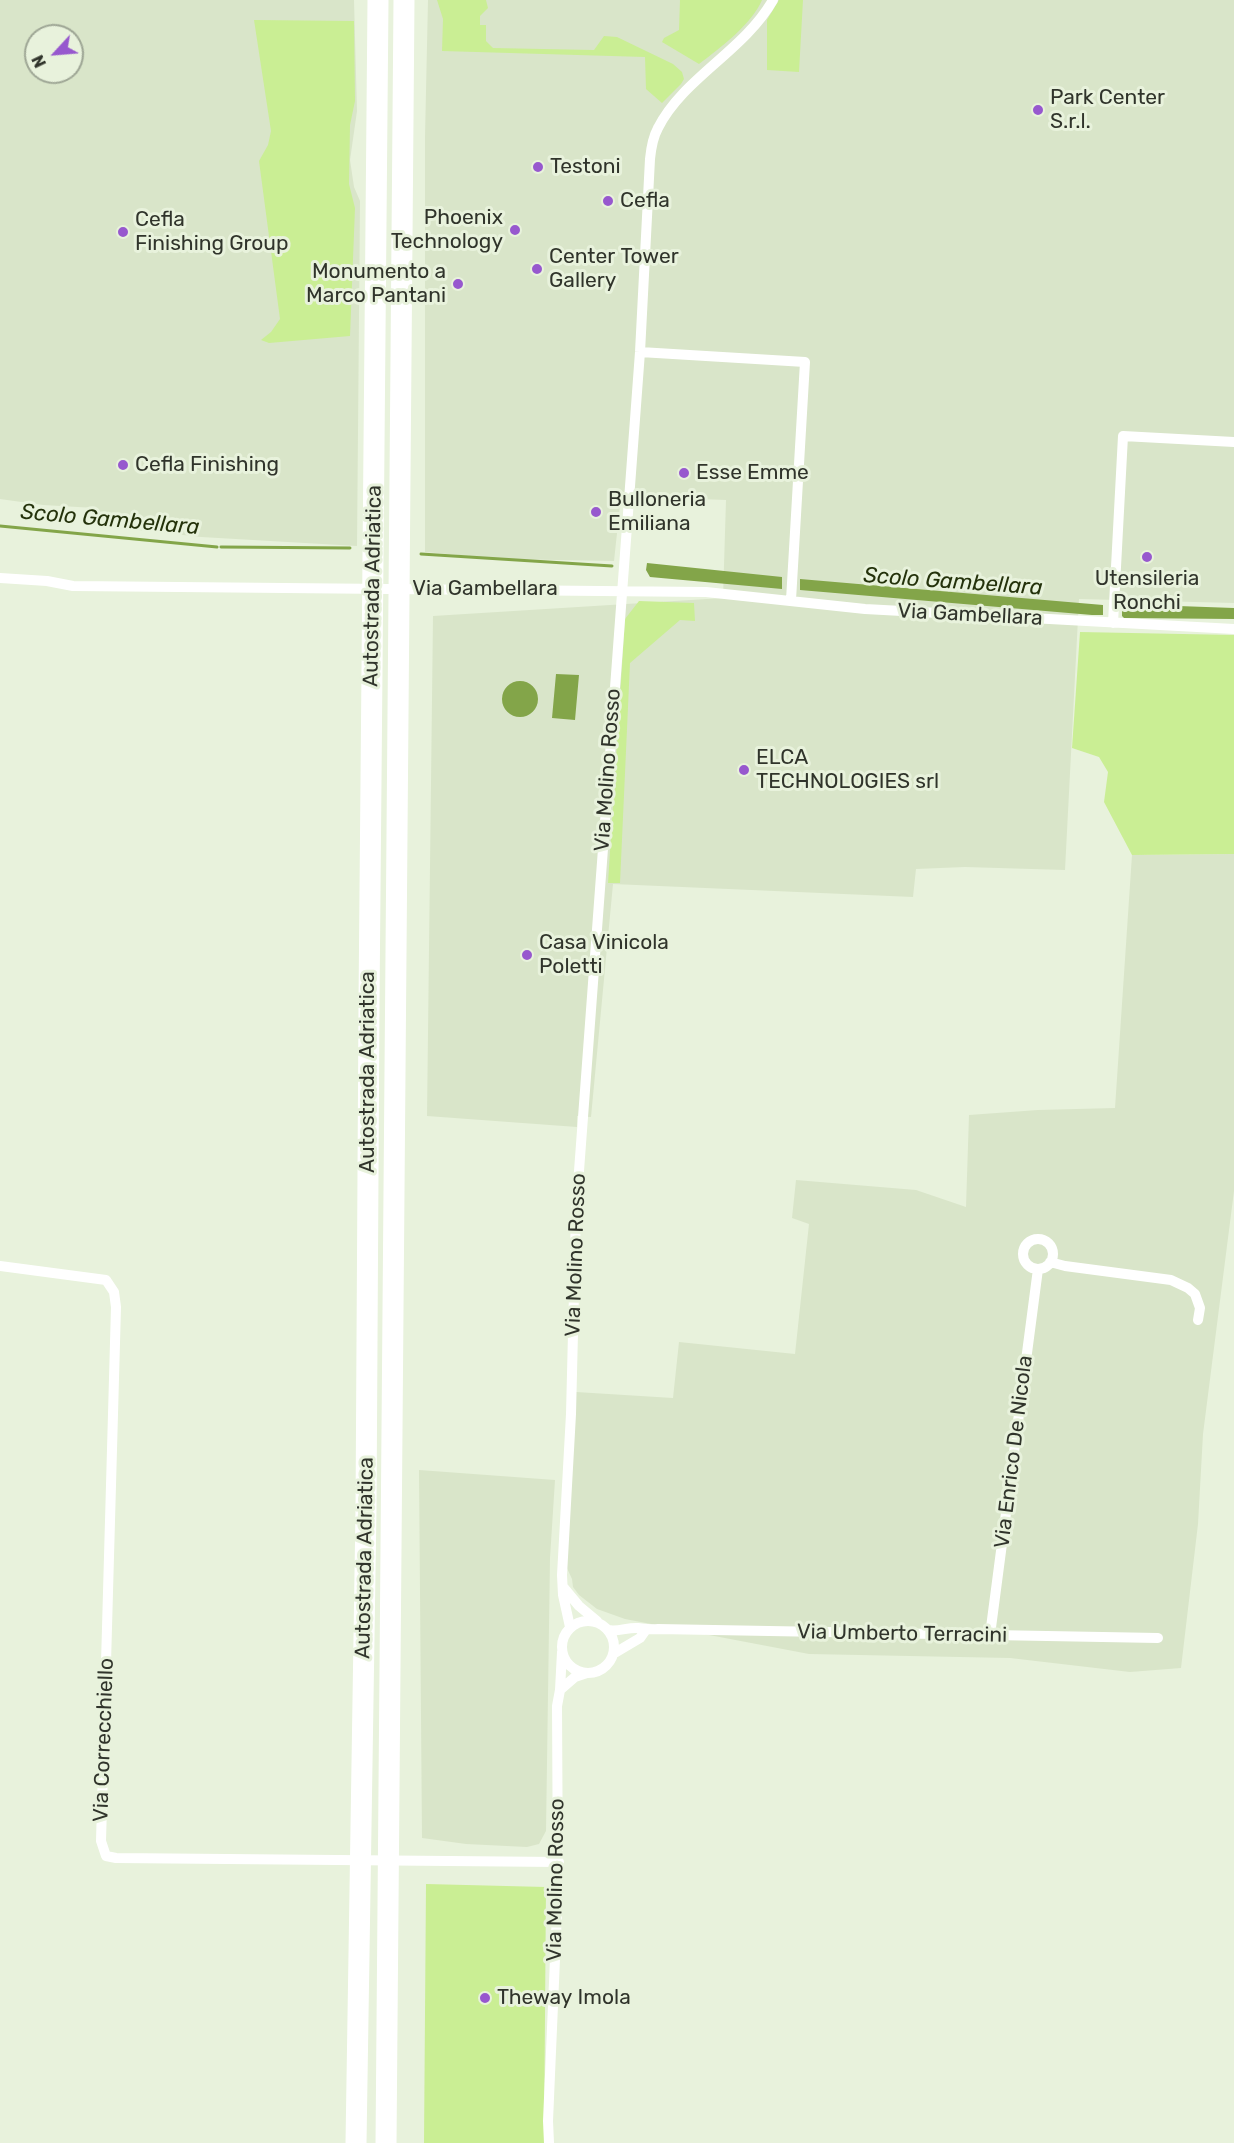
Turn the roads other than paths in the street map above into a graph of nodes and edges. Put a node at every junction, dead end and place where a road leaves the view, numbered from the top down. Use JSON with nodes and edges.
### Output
{"nodes":[{"id":1,"x":378,"y":0,"type":"edge"},
{"id":2,"x":404,"y":0,"type":"edge"},
{"id":3,"x":772,"y":0,"type":"edge"},
{"id":4,"x":640,"y":352,"type":"junction"},
{"id":5,"x":1234,"y":442,"type":"edge"},
{"id":6,"x":0,"y":578,"type":"edge"},
{"id":7,"x":621,"y":590,"type":"junction"},
{"id":8,"x":791,"y":600,"type":"junction"},
{"id":9,"x":1113,"y":623,"type":"junction"},
{"id":10,"x":1234,"y":629,"type":"edge"},
{"id":11,"x":1050,"y":1262,"type":"junction"},
{"id":12,"x":0,"y":1266,"type":"edge"},
{"id":13,"x":1038,"y":1269,"type":"junction"},
{"id":14,"x":1198,"y":1320,"type":"dead end"},
{"id":15,"x":563,"y":1586,"type":"junction"},
{"id":16,"x":570,"y":1627,"type":"junction"},
{"id":17,"x":605,"y":1628,"type":"junction"},
{"id":18,"x":645,"y":1631,"type":"junction"},
{"id":19,"x":990,"y":1635,"type":"junction"},
{"id":20,"x":1158,"y":1638,"type":"dead end"},
{"id":21,"x":562,"y":1652,"type":"junction"},
{"id":22,"x":613,"y":1654,"type":"junction"},
{"id":23,"x":587,"y":1673,"type":"junction"},
{"id":24,"x":560,"y":1690,"type":"junction"},
{"id":25,"x":559,"y":1862,"type":"junction"},
{"id":26,"x":356,"y":2143,"type":"edge"},
{"id":27,"x":386,"y":2143,"type":"edge"},
{"id":28,"x":549,"y":2143,"type":"edge"}],
"edges":[{"from":1,"to":26,"type":"highway","name":"Autostrada Adriatica"},
{"from":2,"to":27,"type":"highway","name":"Autostrada Adriatica"},
{"from":3,"to":4,"type":"street","name":"Via Molino Rosso"},
{"from":4,"to":7,"type":"street","name":"Via Molino Rosso"},
{"from":4,"to":8,"type":"street"},
{"from":5,"to":9,"type":"street"},
{"from":6,"to":7,"type":"street","name":"Via Gambellara"},
{"from":7,"to":8,"type":"street","name":"Via Gambellara"},
{"from":7,"to":15,"type":"street","name":"Via Molino Rosso"},
{"from":8,"to":9,"type":"street","name":"Via Gambellara"},
{"from":9,"to":10,"type":"street","name":"Via Gambellara"},
{"from":11,"to":13,"type":"street"},
{"from":11,"to":13,"type":"street"},
{"from":11,"to":14,"type":"street"},
{"from":12,"to":25,"type":"street","name":"Via Correcchiello"},
{"from":13,"to":19,"type":"street","name":"Via Enrico De Nicola"},
{"from":15,"to":16,"type":"street","name":"Via Molino Rosso"},
{"from":15,"to":17,"type":"street"},
{"from":16,"to":17,"type":"street"},
{"from":16,"to":21,"type":"street"},
{"from":17,"to":18,"type":"street","name":"Via Umberto Terracini"},
{"from":17,"to":22,"type":"street"},
{"from":18,"to":19,"type":"street","name":"Via Umberto Terracini"},
{"from":18,"to":22,"type":"street"},
{"from":19,"to":20,"type":"street","name":"Via Umberto Terracini"},
{"from":21,"to":23,"type":"street"},
{"from":21,"to":24,"type":"street","name":"Via Molino Rosso"},
{"from":22,"to":23,"type":"street"},
{"from":23,"to":24,"type":"street"},
{"from":24,"to":25,"type":"street","name":"Via Molino Rosso"},
{"from":25,"to":28,"type":"street","name":"Via Molino Rosso"}]}
